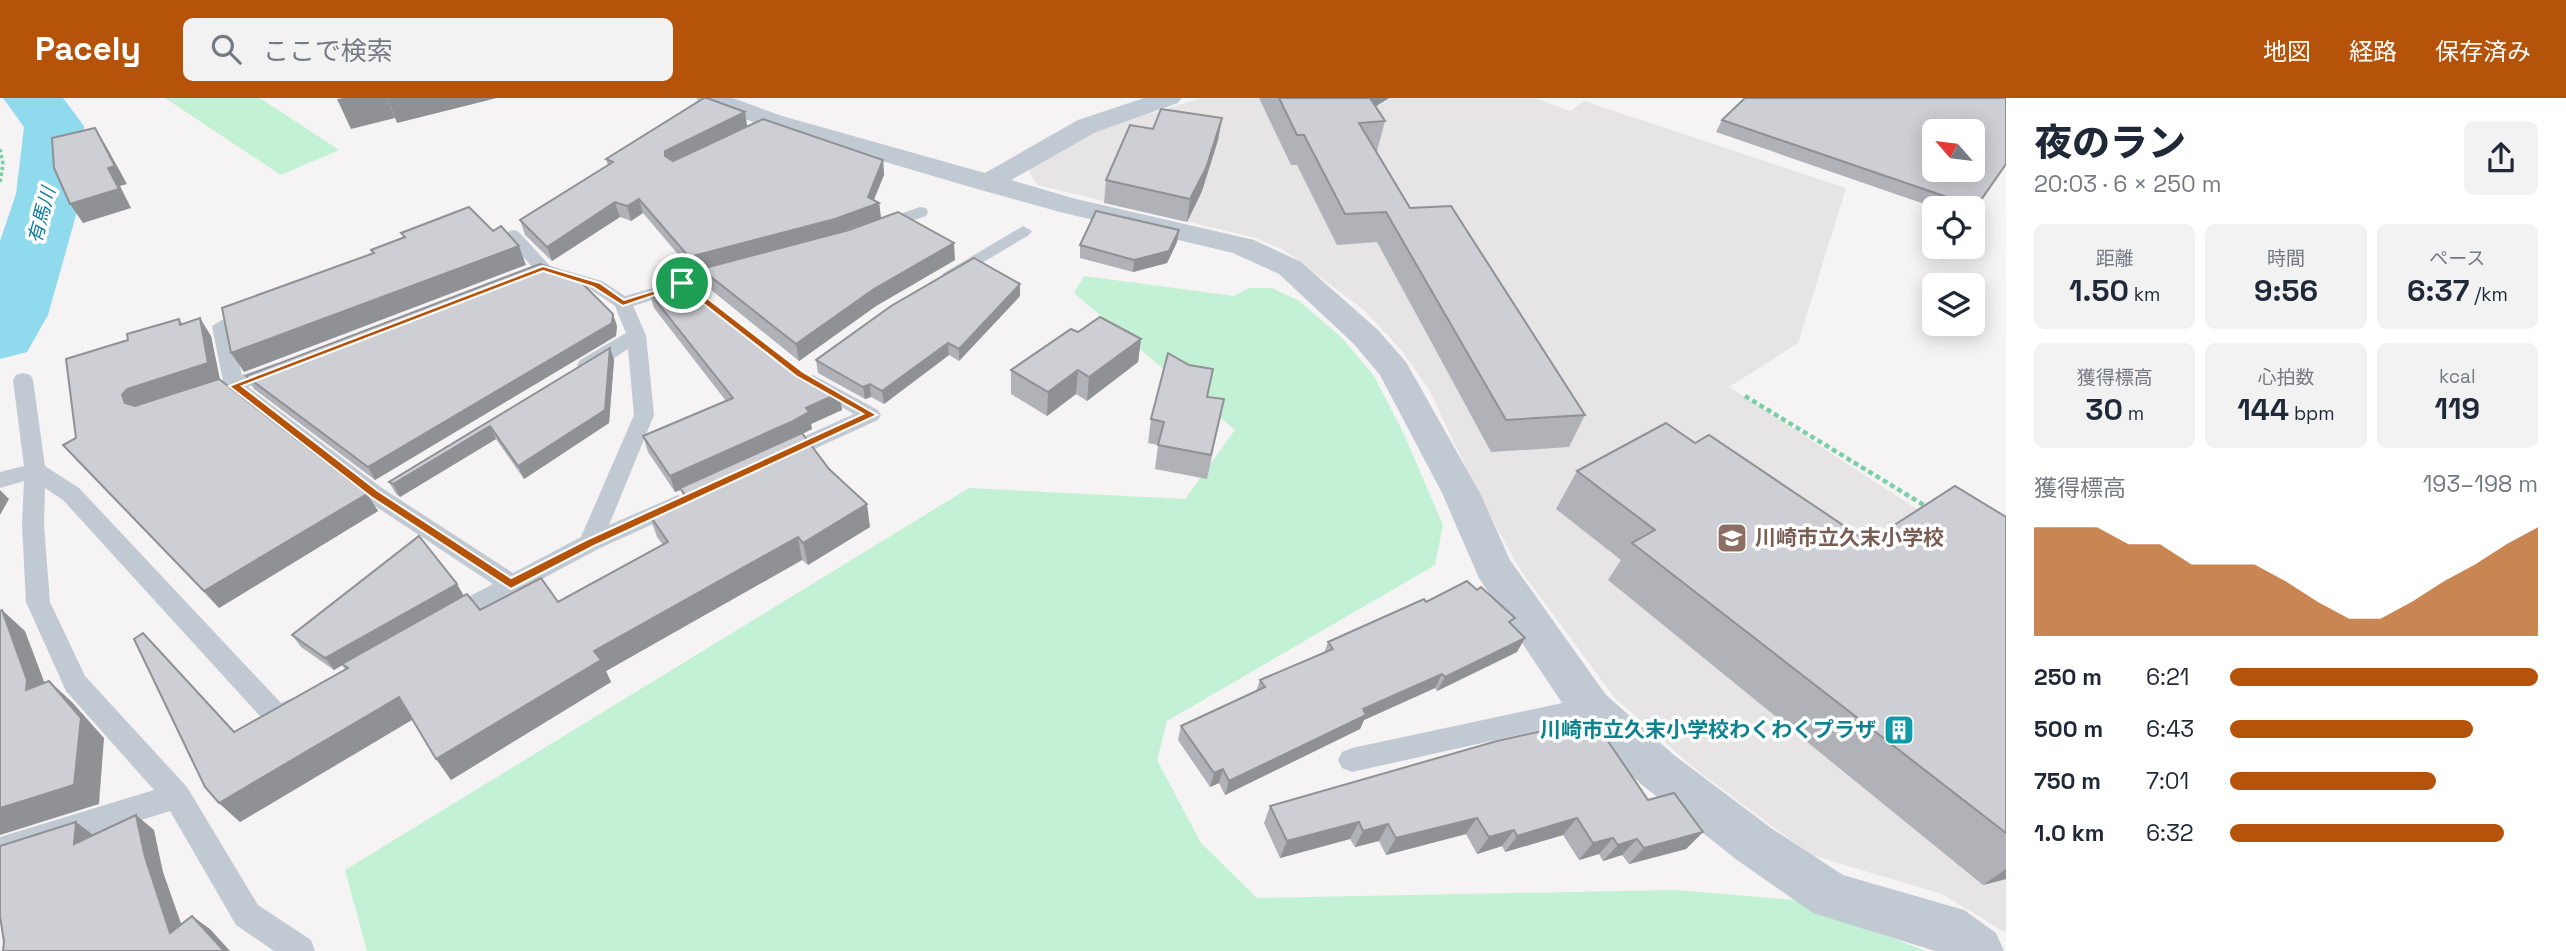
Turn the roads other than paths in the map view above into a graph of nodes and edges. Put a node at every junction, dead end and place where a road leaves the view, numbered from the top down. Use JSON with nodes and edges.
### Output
{"nodes":[{"id":1,"x":709,"y":98,"type":"edge"},
{"id":2,"x":1169,"y":98,"type":"edge"},
{"id":3,"x":987,"y":183,"type":"junction"},
{"id":4,"x":920,"y":212,"type":"dead end"},
{"id":5,"x":1023,"y":231,"type":"dead end"},
{"id":6,"x":512,"y":235,"type":"edge"},
{"id":7,"x":856,"y":235,"type":"edge"},
{"id":8,"x":756,"y":264,"type":"edge"},
{"id":9,"x":536,"y":271,"type":"joint"},
{"id":10,"x":682,"y":283,"type":"junction"},
{"id":11,"x":931,"y":285,"type":"edge"},
{"id":12,"x":704,"y":299,"type":"edge"},
{"id":13,"x":623,"y":303,"type":"junction"},
{"id":14,"x":222,"y":326,"type":"edge"},
{"id":15,"x":636,"y":335,"type":"junction"},
{"id":16,"x":299,"y":361,"type":"edge"},
{"id":17,"x":810,"y":366,"type":"dead end"},
{"id":18,"x":565,"y":378,"type":"edge"},
{"id":19,"x":23,"y":380,"type":"dead end"},
{"id":20,"x":234,"y":386,"type":"junction"},
{"id":21,"x":185,"y":402,"type":"edge"},
{"id":22,"x":761,"y":465,"type":"edge"},
{"id":23,"x":35,"y":470,"type":"junction"},
{"id":24,"x":398,"y":479,"type":"edge"},
{"id":25,"x":0,"y":480,"type":"edge"},
{"id":26,"x":700,"y":493,"type":"edge"},
{"id":27,"x":374,"y":494,"type":"junction"},
{"id":28,"x":590,"y":543,"type":"junction"},
{"id":29,"x":511,"y":584,"type":"junction"},
{"id":30,"x":429,"y":631,"type":"edge"},
{"id":31,"x":313,"y":698,"type":"edge"},
{"id":32,"x":1590,"y":708,"type":"junction"},
{"id":33,"x":1352,"y":760,"type":"dead end"},
{"id":34,"x":177,"y":796,"type":"junction"},
{"id":35,"x":0,"y":851,"type":"edge"},
{"id":36,"x":300,"y":951,"type":"edge"},
{"id":37,"x":1978,"y":951,"type":"edge"}],
"edges":[{"from":1,"to":3,"type":"street"},
{"from":2,"to":3,"type":"street"},
{"from":3,"to":32,"type":"street"},
{"from":4,"to":7,"type":"lane"},
{"from":5,"to":11,"type":"lane"},
{"from":6,"to":9,"type":"lane"},
{"from":8,"to":10,"type":"lane"},
{"from":9,"to":13,"type":"lane"},
{"from":10,"to":12,"type":"lane"},
{"from":10,"to":13,"type":"lane"},
{"from":13,"to":15,"type":"lane"},
{"from":14,"to":20,"type":"lane"},
{"from":15,"to":18,"type":"lane"},
{"from":15,"to":28,"type":"lane"},
{"from":16,"to":20,"type":"lane"},
{"from":17,"to":22,"type":"lane"},
{"from":19,"to":23,"type":"lane"},
{"from":20,"to":21,"type":"lane"},
{"from":20,"to":27,"type":"lane"},
{"from":23,"to":25,"type":"lane"},
{"from":23,"to":31,"type":"lane"},
{"from":23,"to":34,"type":"lane"},
{"from":24,"to":27,"type":"lane"},
{"from":26,"to":28,"type":"lane"},
{"from":27,"to":29,"type":"lane"},
{"from":28,"to":29,"type":"lane"},
{"from":29,"to":30,"type":"lane"},
{"from":32,"to":33,"type":"lane"},
{"from":32,"to":37,"type":"street"},
{"from":34,"to":35,"type":"lane"},
{"from":34,"to":36,"type":"lane"}]}
